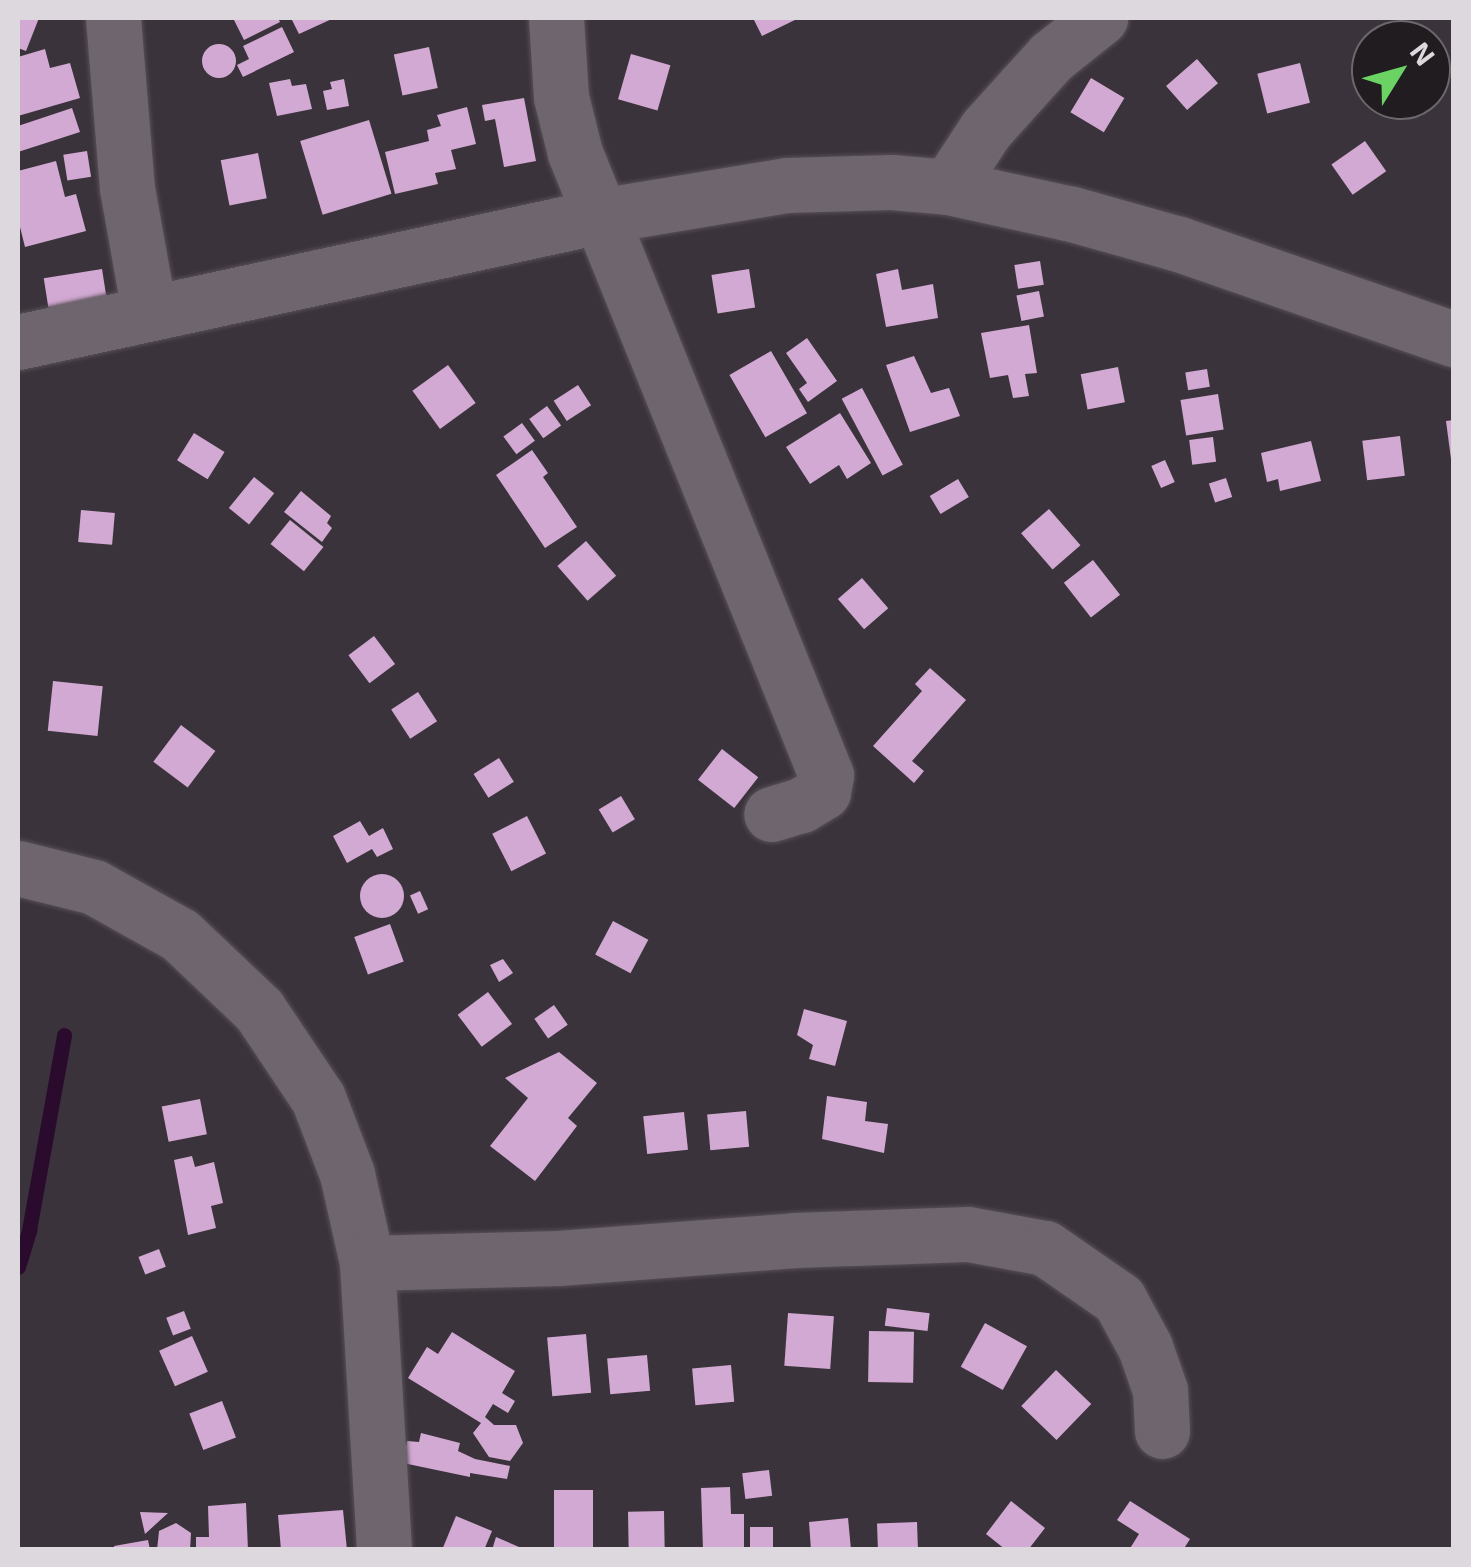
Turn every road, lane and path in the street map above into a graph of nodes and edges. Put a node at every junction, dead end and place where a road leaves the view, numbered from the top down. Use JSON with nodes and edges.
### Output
{"nodes":[{"id":1,"x":113,"y":18,"type":"edge"},
{"id":2,"x":556,"y":18,"type":"edge"},
{"id":3,"x":1100,"y":18,"type":"edge"},
{"id":4,"x":948,"y":186,"type":"junction"},
{"id":5,"x":600,"y":216,"type":"junction"},
{"id":6,"x":149,"y":311,"type":"junction"},
{"id":7,"x":1454,"y":339,"type":"edge"},
{"id":8,"x":18,"y":342,"type":"edge"},
{"id":9,"x":771,"y":814,"type":"dead end"},
{"id":10,"x":18,"y":868,"type":"edge"},
{"id":11,"x":367,"y":1263,"type":"junction"},
{"id":12,"x":1162,"y":1431,"type":"dead end"},
{"id":13,"x":384,"y":1550,"type":"edge"}],
"edges":[{"from":1,"to":6,"type":"street"},
{"from":2,"to":5,"type":"street"},
{"from":3,"to":4,"type":"street"},
{"from":4,"to":5,"type":"street"},
{"from":4,"to":7,"type":"street"},
{"from":5,"to":6,"type":"street"},
{"from":5,"to":9,"type":"street"},
{"from":6,"to":8,"type":"street"},
{"from":10,"to":11,"type":"street"},
{"from":11,"to":12,"type":"street"},
{"from":11,"to":13,"type":"street"}]}
